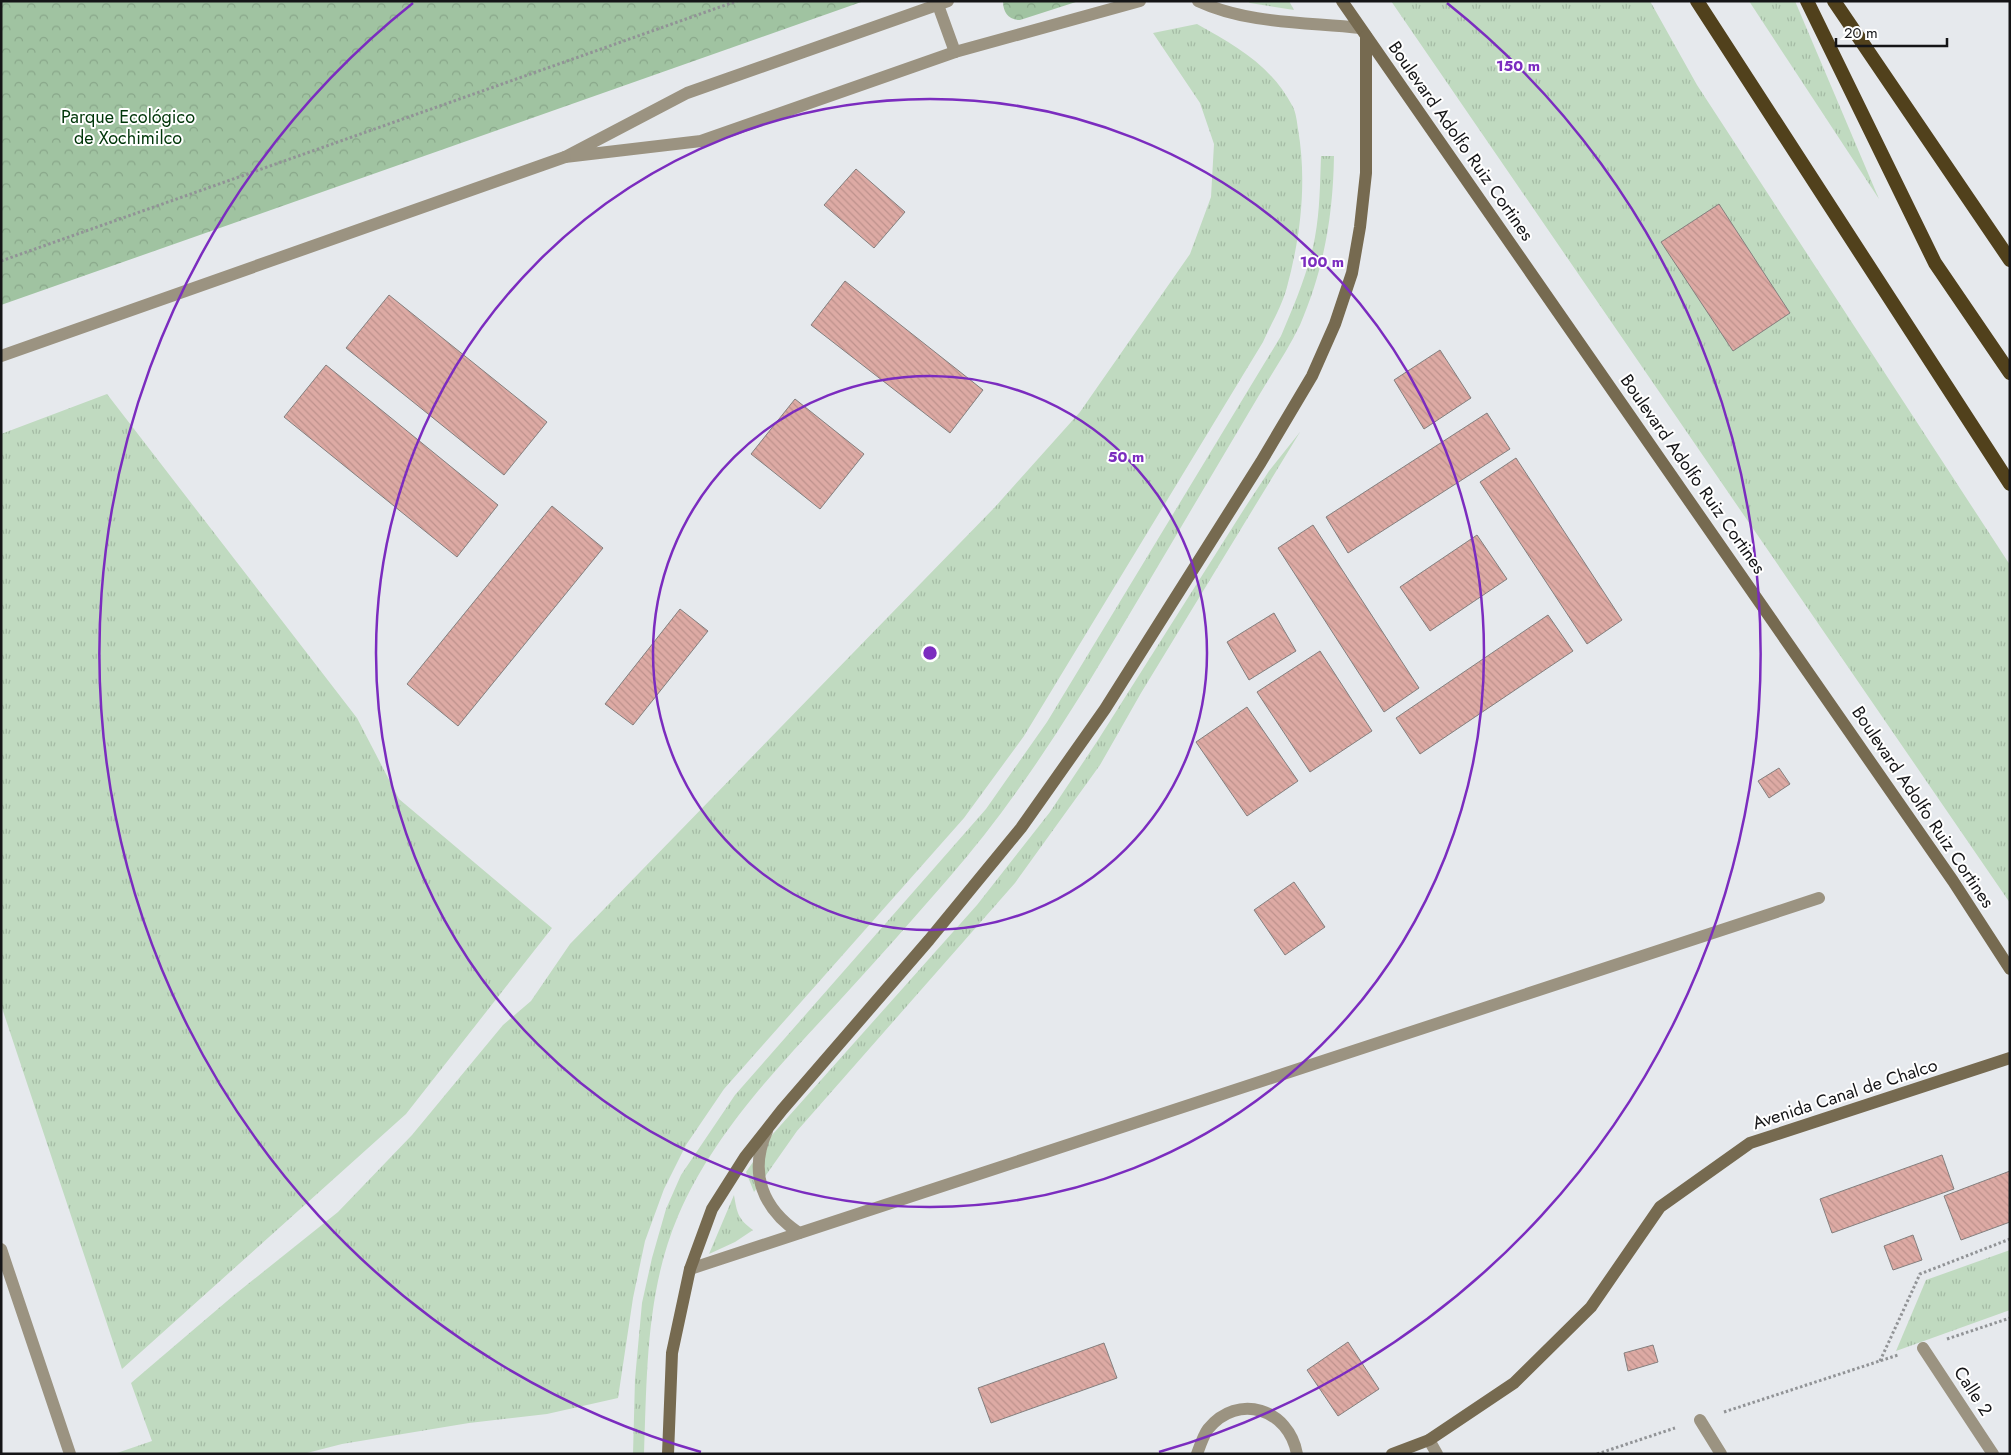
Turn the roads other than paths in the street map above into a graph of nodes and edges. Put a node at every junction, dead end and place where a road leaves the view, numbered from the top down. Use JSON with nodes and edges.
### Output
{"nodes":[{"id":1,"x":1140,"y":1,"type":"edge"},
{"id":2,"x":1198,"y":1,"type":"edge"},
{"id":3,"x":1342,"y":1,"type":"edge"},
{"id":4,"x":1697,"y":1,"type":"edge"},
{"id":5,"x":1807,"y":1,"type":"edge"},
{"id":6,"x":1834,"y":1,"type":"edge"},
{"id":7,"x":943,"y":3,"type":"edge"},
{"id":8,"x":1363,"y":32,"type":"junction"},
{"id":9,"x":955,"y":52,"type":"junction"},
{"id":10,"x":564,"y":157,"type":"junction"},
{"id":11,"x":2010,"y":260,"type":"edge"},
{"id":12,"x":1,"y":356,"type":"edge"},
{"id":13,"x":2010,"y":372,"type":"edge"},
{"id":14,"x":2010,"y":484,"type":"edge"},
{"id":15,"x":1819,"y":898,"type":"dead end"},
{"id":16,"x":2010,"y":969,"type":"edge"},
{"id":17,"x":2010,"y":1058,"type":"edge"},
{"id":18,"x":771,"y":1124,"type":"junction"},
{"id":19,"x":799,"y":1234,"type":"junction"},
{"id":20,"x":1,"y":1249,"type":"edge"},
{"id":21,"x":690,"y":1269,"type":"junction"},
{"id":22,"x":1923,"y":1348,"type":"road end"},
{"id":23,"x":1700,"y":1420,"type":"road end"},
{"id":24,"x":1429,"y":1440,"type":"junction"},
{"id":25,"x":70,"y":1454,"type":"edge"},
{"id":26,"x":668,"y":1454,"type":"edge"},
{"id":27,"x":1197,"y":1454,"type":"edge"},
{"id":28,"x":1297,"y":1454,"type":"edge"},
{"id":29,"x":1392,"y":1454,"type":"edge"},
{"id":30,"x":1437,"y":1454,"type":"edge"},
{"id":31,"x":1722,"y":1454,"type":"edge"},
{"id":32,"x":1993,"y":1454,"type":"edge"}],
"edges":[{"from":1,"to":9,"type":"street"},
{"from":2,"to":8,"type":"street"},
{"from":3,"to":8,"type":"main road","name":"Boulevard Adolfo Ruiz Cortines"},
{"from":4,"to":14,"type":"highway"},
{"from":5,"to":13,"type":"highway"},
{"from":6,"to":11,"type":"highway"},
{"from":7,"to":9,"type":"street"},
{"from":7,"to":10,"type":"street"},
{"from":8,"to":16,"type":"main road","name":"Boulevard Adolfo Ruiz Cortines"},
{"from":8,"to":18,"type":"main road"},
{"from":9,"to":10,"type":"street"},
{"from":10,"to":12,"type":"street"},
{"from":15,"to":19,"type":"street"},
{"from":17,"to":24,"type":"main road","name":"Avenida Canal de Chalco"},
{"from":18,"to":19,"type":"street"},
{"from":18,"to":21,"type":"main road"},
{"from":19,"to":21,"type":"street"},
{"from":20,"to":25,"type":"street"},
{"from":21,"to":26,"type":"main road"},
{"from":22,"to":32,"type":"street","name":"Calle 2"},
{"from":23,"to":31,"type":"street"},
{"from":24,"to":29,"type":"main road","name":"Avenida Canal de Chalco"},
{"from":24,"to":30,"type":"street"},
{"from":27,"to":28,"type":"street"}]}
